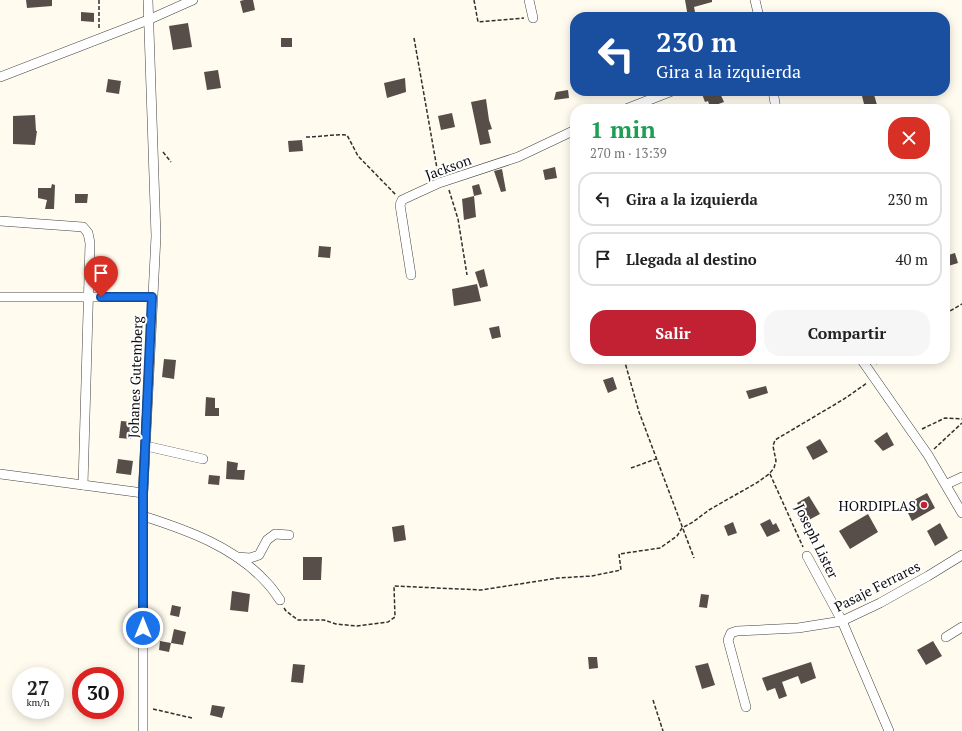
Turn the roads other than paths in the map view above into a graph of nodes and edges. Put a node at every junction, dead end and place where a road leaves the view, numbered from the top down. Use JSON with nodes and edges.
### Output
{"nodes":[{"id":1,"x":148,"y":0,"type":"edge"},
{"id":2,"x":194,"y":0,"type":"edge"},
{"id":3,"x":529,"y":0,"type":"edge"},
{"id":4,"x":755,"y":0,"type":"edge"},
{"id":5,"x":758,"y":12,"type":"edge"},
{"id":6,"x":533,"y":18,"type":"road end"},
{"id":7,"x":148,"y":20,"type":"junction"},
{"id":8,"x":0,"y":77,"type":"edge"},
{"id":9,"x":659,"y":96,"type":"edge"},
{"id":10,"x":639,"y":104,"type":"edge"},
{"id":11,"x":570,"y":132,"type":"edge"},
{"id":12,"x":0,"y":221,"type":"edge"},
{"id":13,"x":411,"y":276,"type":"dead end"},
{"id":14,"x":88,"y":296,"type":"junction"},
{"id":15,"x":0,"y":297,"type":"edge"},
{"id":16,"x":152,"y":297,"type":"junction"},
{"id":17,"x":864,"y":364,"type":"edge"},
{"id":18,"x":146,"y":446,"type":"junction"},
{"id":19,"x":203,"y":459,"type":"dead end"},
{"id":20,"x":0,"y":474,"type":"edge"},
{"id":21,"x":962,"y":477,"type":"edge"},
{"id":22,"x":946,"y":484,"type":"junction"},
{"id":23,"x":84,"y":485,"type":"junction"},
{"id":24,"x":143,"y":493,"type":"junction"},
{"id":25,"x":962,"y":513,"type":"edge"},
{"id":26,"x":143,"y":516,"type":"junction"},
{"id":27,"x":289,"y":535,"type":"dead end"},
{"id":28,"x":962,"y":555,"type":"edge"},
{"id":29,"x":235,"y":556,"type":"junction"},
{"id":30,"x":807,"y":556,"type":"road end"},
{"id":31,"x":280,"y":600,"type":"road end"},
{"id":32,"x":842,"y":621,"type":"junction"},
{"id":33,"x":962,"y":627,"type":"edge"},
{"id":34,"x":946,"y":637,"type":"dead end"},
{"id":35,"x":746,"y":706,"type":"dead end"},
{"id":36,"x":143,"y":731,"type":"edge"},
{"id":37,"x":889,"y":731,"type":"edge"}],
"edges":[{"from":1,"to":7,"type":"street","name":"Johanes Gutemberg"},
{"from":2,"to":7,"type":"street"},
{"from":3,"to":6,"type":"street"},
{"from":4,"to":5,"type":"street"},
{"from":7,"to":8,"type":"street"},
{"from":7,"to":16,"type":"street","name":"Johanes Gutemberg"},
{"from":9,"to":10,"type":"street"},
{"from":11,"to":13,"type":"street","name":"Jackson"},
{"from":12,"to":14,"type":"street"},
{"from":14,"to":15,"type":"street"},
{"from":14,"to":16,"type":"street"},
{"from":14,"to":23,"type":"street"},
{"from":16,"to":18,"type":"street","name":"Johanes Gutemberg"},
{"from":17,"to":22,"type":"street"},
{"from":18,"to":19,"type":"street"},
{"from":18,"to":24,"type":"street","name":"Johanes Gutemberg"},
{"from":20,"to":23,"type":"street"},
{"from":21,"to":22,"type":"street"},
{"from":22,"to":25,"type":"street"},
{"from":23,"to":24,"type":"street"},
{"from":24,"to":26,"type":"street","name":"Johanes Gutemberg"},
{"from":26,"to":29,"type":"street"},
{"from":26,"to":36,"type":"street","name":"Johanes Gutemberg"},
{"from":27,"to":29,"type":"street"},
{"from":28,"to":32,"type":"street","name":"Pasaje Ferrares"},
{"from":29,"to":31,"type":"street"},
{"from":30,"to":32,"type":"street","name":"Joseph Lister"},
{"from":32,"to":35,"type":"street","name":"Pasaje Ferrares"},
{"from":32,"to":37,"type":"street","name":"Joseph Lister"},
{"from":33,"to":34,"type":"street"}]}
